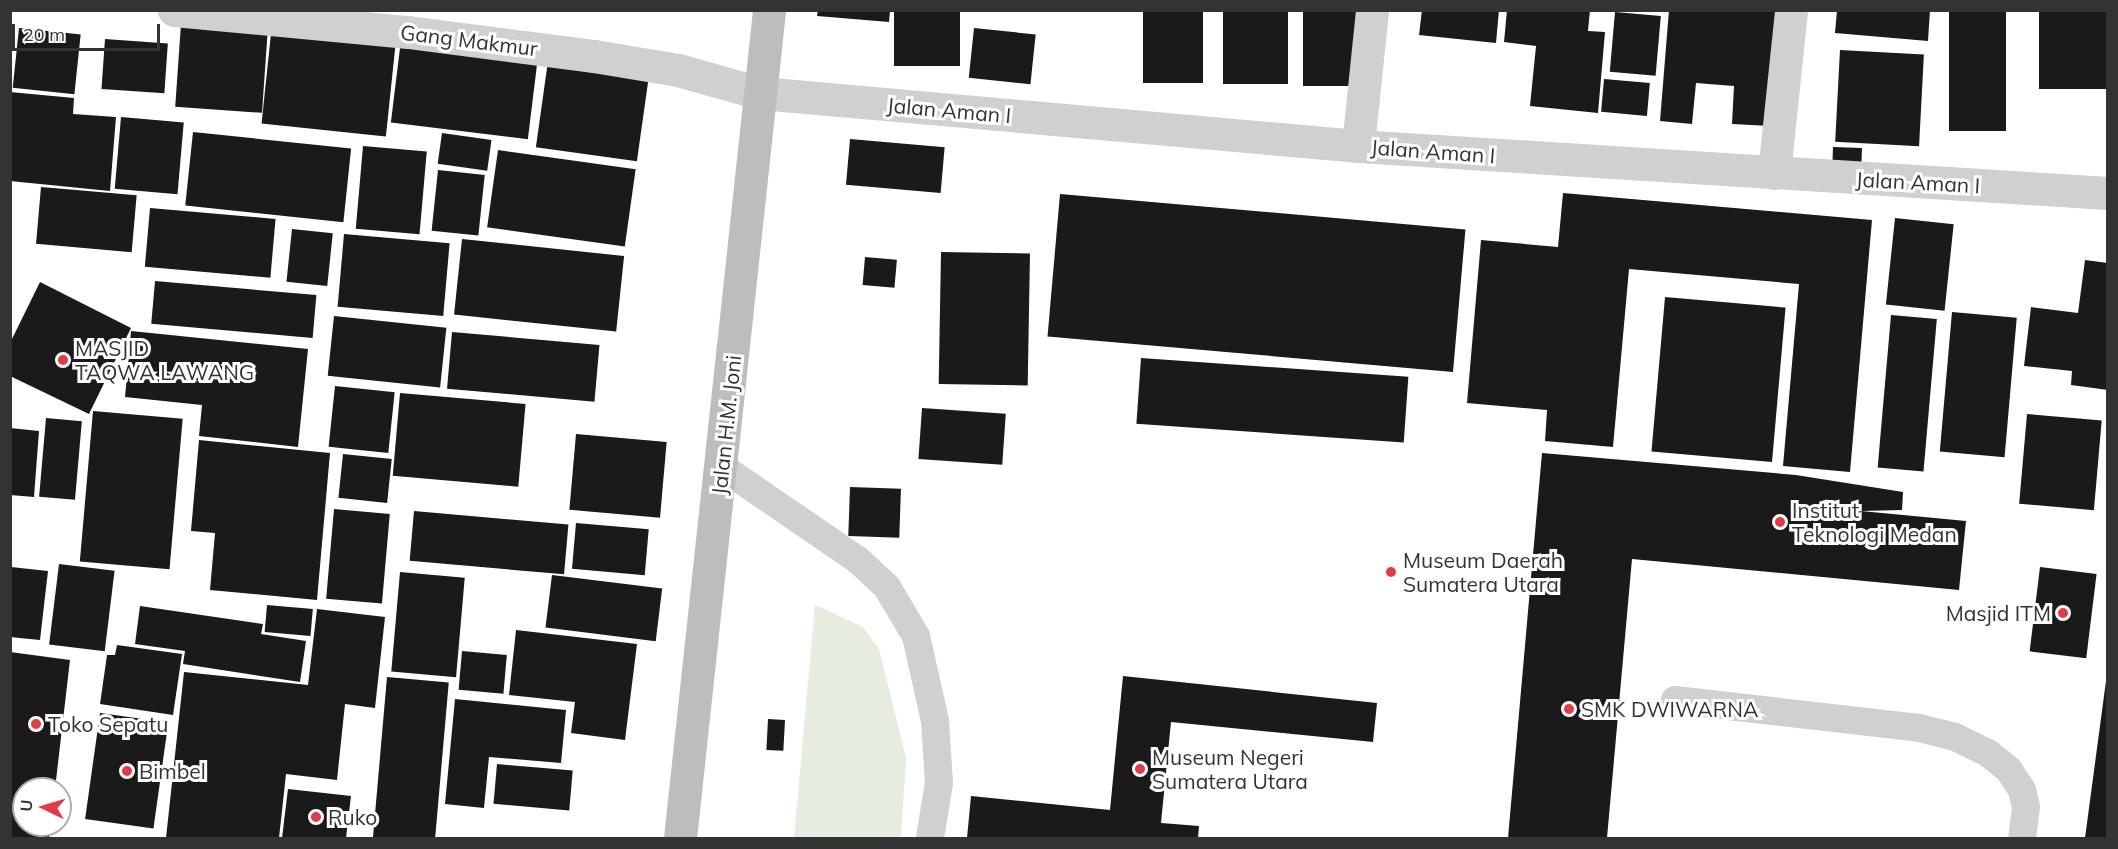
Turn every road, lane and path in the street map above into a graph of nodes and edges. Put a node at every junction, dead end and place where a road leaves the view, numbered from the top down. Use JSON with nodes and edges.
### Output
{"nodes":[{"id":1,"x":174,"y":10,"type":"edge"},
{"id":2,"x":769,"y":10,"type":"edge"},
{"id":3,"x":1372,"y":10,"type":"edge"},
{"id":4,"x":1791,"y":10,"type":"edge"},
{"id":5,"x":760,"y":93,"type":"junction"},
{"id":6,"x":1358,"y":146,"type":"junction"},
{"id":7,"x":1774,"y":173,"type":"junction"},
{"id":8,"x":2108,"y":193,"type":"edge"},
{"id":9,"x":722,"y":467,"type":"junction"},
{"id":10,"x":1675,"y":700,"type":"dead end"},
{"id":11,"x":680,"y":838,"type":"edge"},
{"id":12,"x":930,"y":838,"type":"edge"},
{"id":13,"x":2022,"y":838,"type":"edge"}],
"edges":[{"from":1,"to":5,"type":"street","name":"Gang Makmur"},
{"from":2,"to":5,"type":"street","name":"Jalan H.M. Joni"},
{"from":3,"to":6,"type":"street"},
{"from":4,"to":7,"type":"street"},
{"from":5,"to":6,"type":"street","name":"Jalan Aman I"},
{"from":5,"to":9,"type":"street","name":"Jalan H.M. Joni"},
{"from":6,"to":7,"type":"street","name":"Jalan Aman I"},
{"from":7,"to":8,"type":"street","name":"Jalan Aman I"},
{"from":9,"to":11,"type":"street","name":"Jalan H.M. Joni"},
{"from":9,"to":12,"type":"lane"},
{"from":10,"to":13,"type":"lane"}]}
